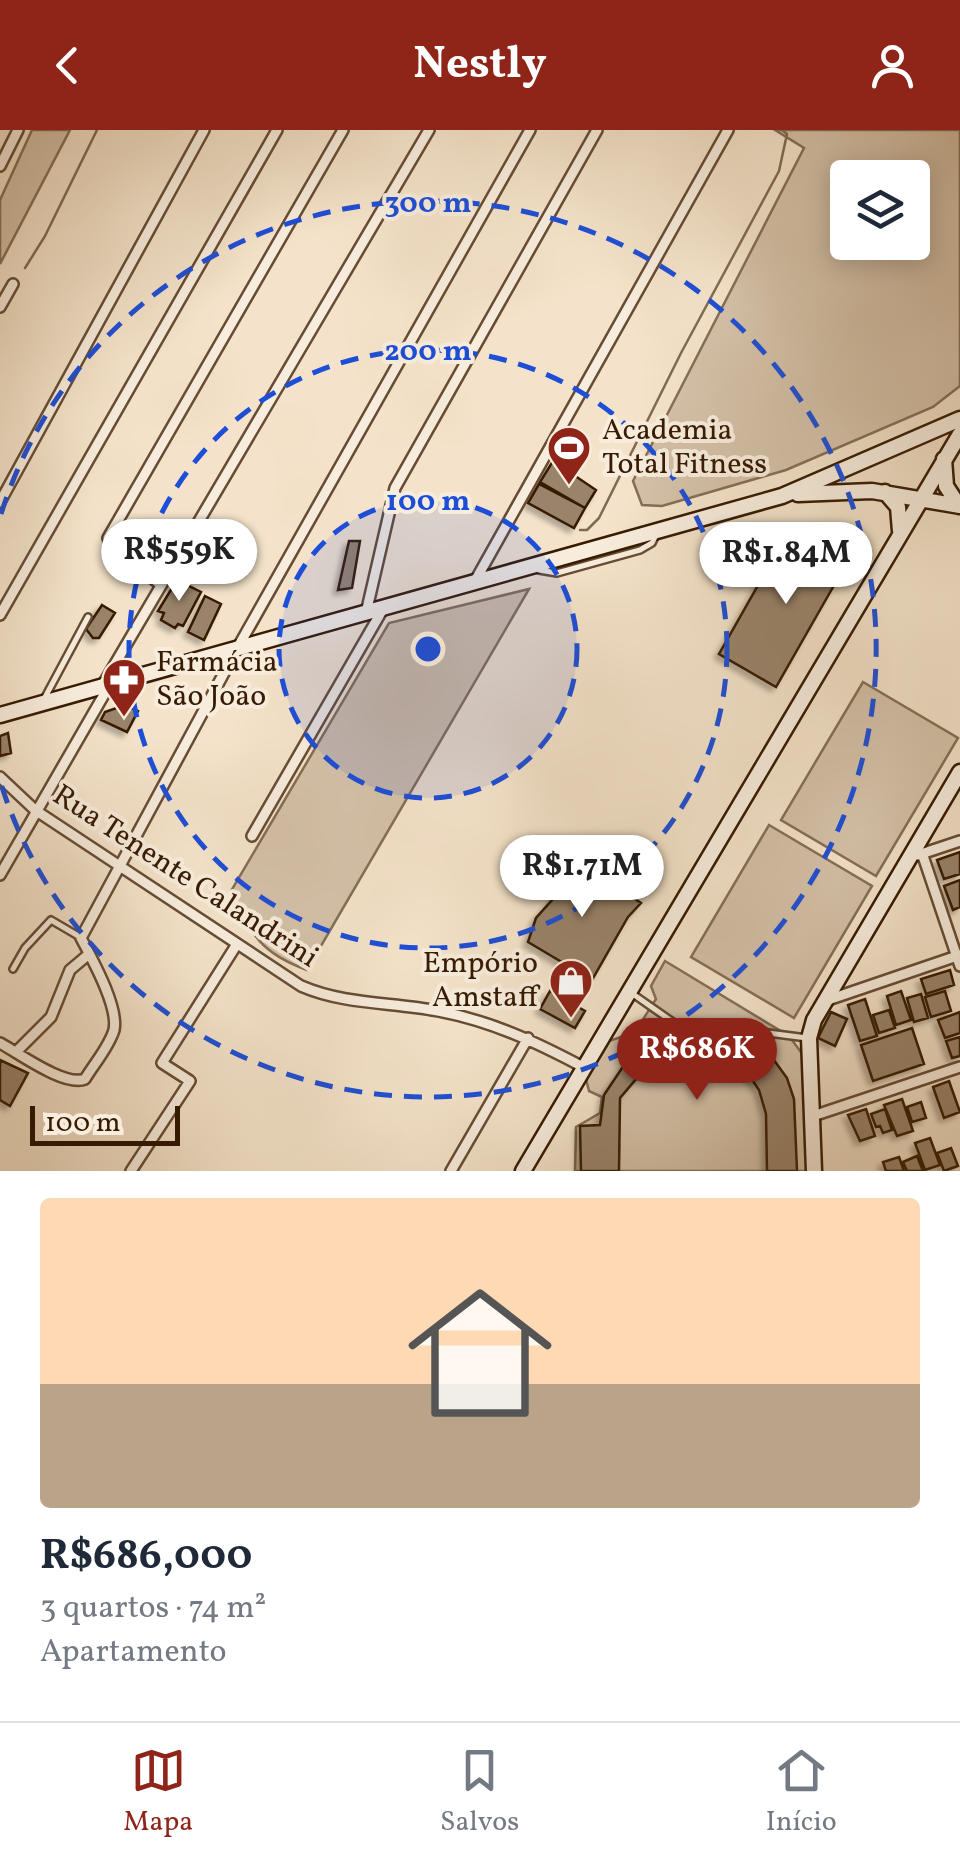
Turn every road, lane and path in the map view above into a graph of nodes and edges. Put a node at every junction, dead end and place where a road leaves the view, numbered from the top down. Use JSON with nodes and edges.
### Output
{"nodes":[{"id":1,"x":18,"y":130,"type":"edge"},
{"id":2,"x":204,"y":130,"type":"edge"},
{"id":3,"x":277,"y":130,"type":"edge"},
{"id":4,"x":343,"y":130,"type":"edge"},
{"id":5,"x":429,"y":130,"type":"edge"},
{"id":6,"x":530,"y":130,"type":"edge"},
{"id":7,"x":597,"y":130,"type":"edge"},
{"id":8,"x":728,"y":130,"type":"edge"},
{"id":9,"x":0,"y":166,"type":"edge"},
{"id":10,"x":13,"y":284,"type":"dead end"},
{"id":11,"x":0,"y":307,"type":"edge"},
{"id":12,"x":960,"y":419,"type":"edge"},
{"id":13,"x":960,"y":434,"type":"edge"},
{"id":14,"x":944,"y":458,"type":"junction"},
{"id":15,"x":885,"y":492,"type":"junction"},
{"id":16,"x":782,"y":496,"type":"junction"},
{"id":17,"x":921,"y":498,"type":"junction"},
{"id":18,"x":0,"y":502,"type":"edge"},
{"id":19,"x":960,"y":506,"type":"edge"},
{"id":20,"x":899,"y":536,"type":"junction"},
{"id":21,"x":473,"y":584,"type":"junction"},
{"id":22,"x":161,"y":585,"type":"junction"},
{"id":23,"x":383,"y":609,"type":"junction"},
{"id":24,"x":366,"y":613,"type":"junction"},
{"id":25,"x":0,"y":615,"type":"edge"},
{"id":26,"x":88,"y":617,"type":"dead end"},
{"id":27,"x":238,"y":647,"type":"junction"},
{"id":28,"x":106,"y":684,"type":"junction"},
{"id":29,"x":41,"y":703,"type":"junction"},
{"id":30,"x":0,"y":714,"type":"edge"},
{"id":31,"x":960,"y":772,"type":"edge"},
{"id":32,"x":0,"y":777,"type":"edge"},
{"id":33,"x":35,"y":810,"type":"junction"},
{"id":34,"x":252,"y":836,"type":"dead end"},
{"id":35,"x":960,"y":840,"type":"edge"},
{"id":36,"x":916,"y":855,"type":"junction"},
{"id":37,"x":121,"y":868,"type":"junction"},
{"id":38,"x":0,"y":875,"type":"edge"},
{"id":39,"x":81,"y":938,"type":"junction"},
{"id":40,"x":238,"y":944,"type":"junction"},
{"id":41,"x":89,"y":954,"type":"junction"},
{"id":42,"x":959,"y":959,"type":"edge"},
{"id":43,"x":12,"y":970,"type":"dead end"},
{"id":44,"x":630,"y":991,"type":"junction"},
{"id":45,"x":823,"y":1001,"type":"junction"},
{"id":46,"x":730,"y":1028,"type":"dead end"},
{"id":47,"x":715,"y":1031,"type":"dead end"},
{"id":48,"x":528,"y":1038,"type":"junction"},
{"id":49,"x":809,"y":1038,"type":"junction"},
{"id":50,"x":0,"y":1044,"type":"edge"},
{"id":51,"x":16,"y":1052,"type":"junction"},
{"id":52,"x":582,"y":1067,"type":"junction"},
{"id":53,"x":960,"y":1067,"type":"edge"},
{"id":54,"x":812,"y":1116,"type":"junction"},
{"id":55,"x":131,"y":1171,"type":"edge"},
{"id":56,"x":450,"y":1171,"type":"edge"},
{"id":57,"x":522,"y":1171,"type":"edge"},
{"id":58,"x":814,"y":1171,"type":"edge"}],
"edges":[{"from":1,"to":9,"type":"street"},
{"from":2,"to":18,"type":"street"},
{"from":3,"to":25,"type":"street"},
{"from":4,"to":22,"type":"street"},
{"from":5,"to":22,"type":"street"},
{"from":6,"to":27,"type":"street"},
{"from":7,"to":24,"type":"street"},
{"from":8,"to":21,"type":"street"},
{"from":10,"to":11,"type":"street"},
{"from":12,"to":16,"type":"street"},
{"from":13,"to":14,"type":"street"},
{"from":14,"to":17,"type":"street"},
{"from":14,"to":19,"type":"street"},
{"from":15,"to":16,"type":"street"},
{"from":15,"to":17,"type":"street"},
{"from":15,"to":20,"type":"street"},
{"from":16,"to":21,"type":"street"},
{"from":17,"to":19,"type":"street"},
{"from":17,"to":20,"type":"street"},
{"from":20,"to":44,"type":"street"},
{"from":21,"to":23,"type":"street"},
{"from":22,"to":28,"type":"street"},
{"from":23,"to":24,"type":"street"},
{"from":23,"to":34,"type":"street"},
{"from":24,"to":27,"type":"street"},
{"from":26,"to":29,"type":"lane"},
{"from":27,"to":28,"type":"street"},
{"from":27,"to":37,"type":"street"},
{"from":28,"to":29,"type":"street"},
{"from":28,"to":33,"type":"street"},
{"from":29,"to":30,"type":"street"},
{"from":31,"to":36,"type":"street"},
{"from":32,"to":33,"type":"street","name":"Rua Tenente Calandrini"},
{"from":33,"to":37,"type":"street","name":"Rua Tenente Calandrini"},
{"from":33,"to":38,"type":"street"},
{"from":35,"to":36,"type":"street"},
{"from":36,"to":42,"type":"street"},
{"from":36,"to":45,"type":"street"},
{"from":37,"to":39,"type":"street"},
{"from":37,"to":40,"type":"street","name":"Rua Tenente Calandrini"},
{"from":39,"to":41,"type":"street"},
{"from":39,"to":43,"type":"lane"},
{"from":40,"to":48,"type":"street","name":"Rua Tenente Calandrini"},
{"from":40,"to":55,"type":"street"},
{"from":41,"to":51,"type":"street"},
{"from":41,"to":51,"type":"street"},
{"from":42,"to":45,"type":"street"},
{"from":44,"to":47,"type":"lane"},
{"from":44,"to":52,"type":"street"},
{"from":45,"to":49,"type":"street"},
{"from":46,"to":49,"type":"lane"},
{"from":48,"to":52,"type":"street","name":"Rua Tenente Calandrini"},
{"from":48,"to":56,"type":"street"},
{"from":49,"to":54,"type":"street"},
{"from":50,"to":51,"type":"street"},
{"from":52,"to":57,"type":"street"},
{"from":53,"to":54,"type":"street"},
{"from":54,"to":58,"type":"street"}]}
